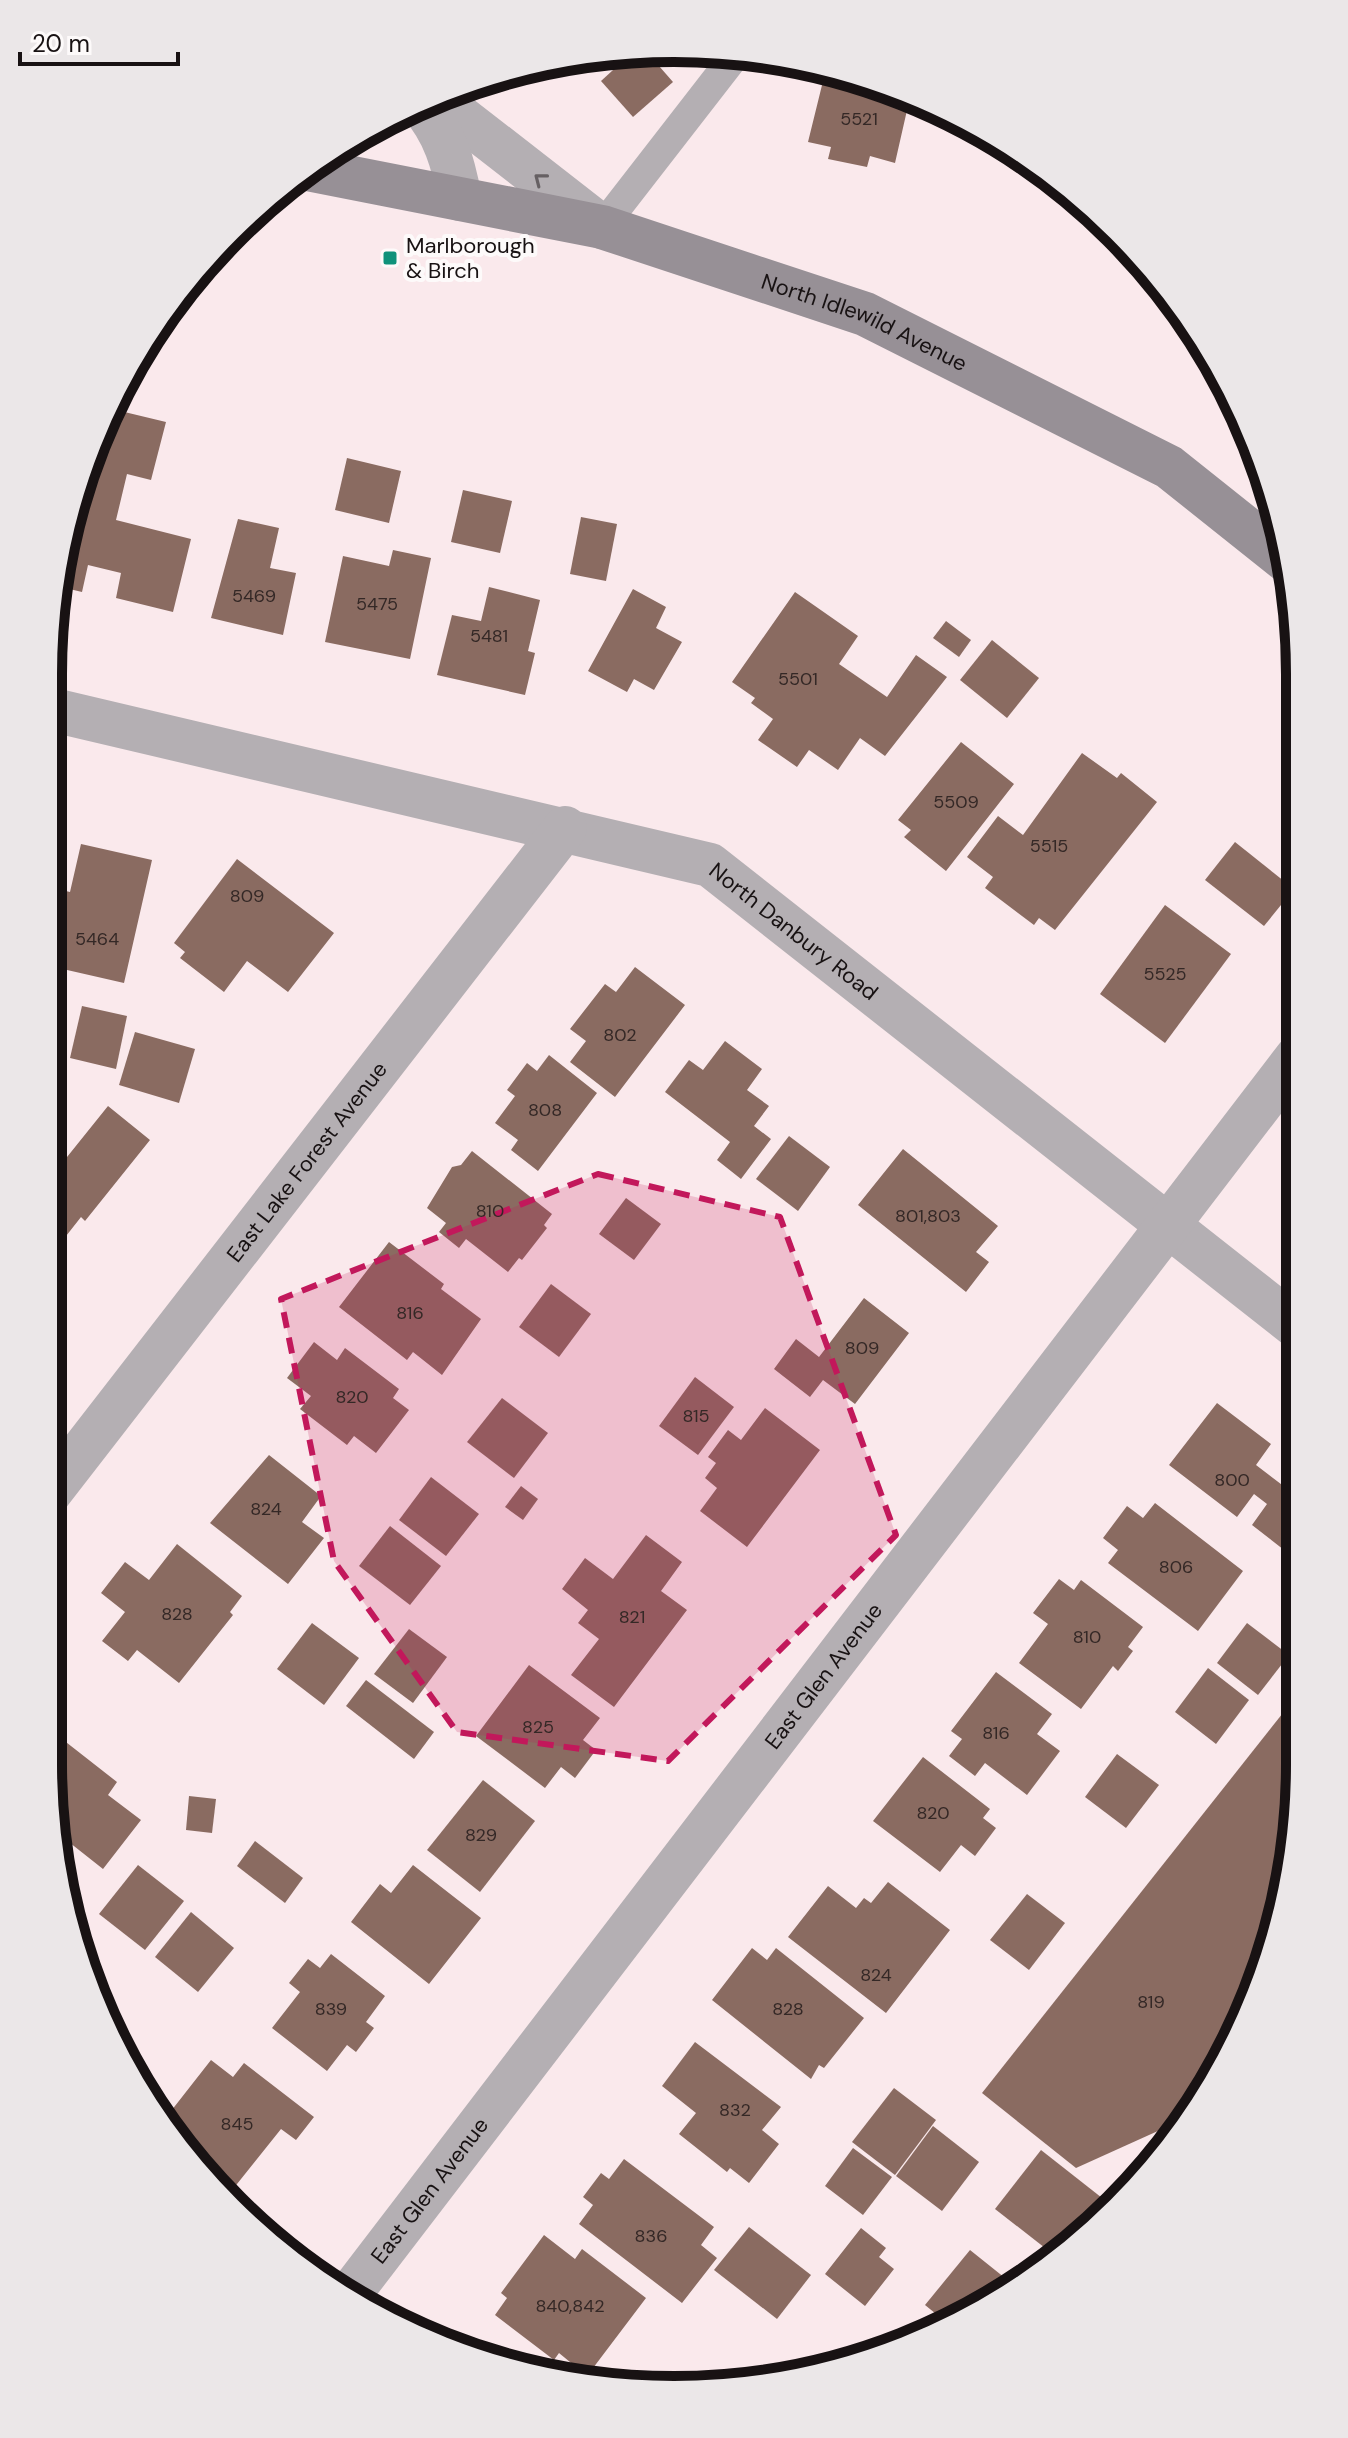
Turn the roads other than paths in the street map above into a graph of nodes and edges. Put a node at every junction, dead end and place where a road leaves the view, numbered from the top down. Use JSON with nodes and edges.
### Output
{"nodes":[{"id":1,"x":728,"y":64,"type":"edge"},
{"id":2,"x":447,"y":106,"type":"edge"},
{"id":3,"x":427,"y":115,"type":"edge"},
{"id":4,"x":324,"y":172,"type":"edge"},
{"id":5,"x":460,"y":199,"type":"junction"},
{"id":6,"x":602,"y":227,"type":"junction"},
{"id":7,"x":1273,"y":550,"type":"edge"},
{"id":8,"x":62,"y":712,"type":"edge"},
{"id":9,"x":565,"y":828,"type":"junction"},
{"id":10,"x":1286,"y":1071,"type":"edge"},
{"id":11,"x":1167,"y":1225,"type":"junction"},
{"id":12,"x":1286,"y":1318,"type":"edge"},
{"id":13,"x":62,"y":1477,"type":"edge"},
{"id":14,"x":356,"y":2286,"type":"edge"}],
"edges":[{"from":1,"to":6,"type":"lane"},
{"from":6,"to":2,"type":"street","name":"North Idlewild Avenue","one_way":true},
{"from":3,"to":5,"type":"street"},
{"from":4,"to":5,"type":"street"},
{"from":5,"to":6,"type":"street"},
{"from":6,"to":7,"type":"street","name":"North Idlewild Avenue"},
{"from":8,"to":9,"type":"street","name":"North Danbury Road"},
{"from":9,"to":11,"type":"street","name":"North Danbury Road"},
{"from":9,"to":13,"type":"street","name":"East Lake Forest Avenue"},
{"from":10,"to":11,"type":"street","name":"East Glen Avenue"},
{"from":11,"to":12,"type":"street","name":"North Danbury Road"},
{"from":11,"to":14,"type":"street","name":"East Glen Avenue"}]}
